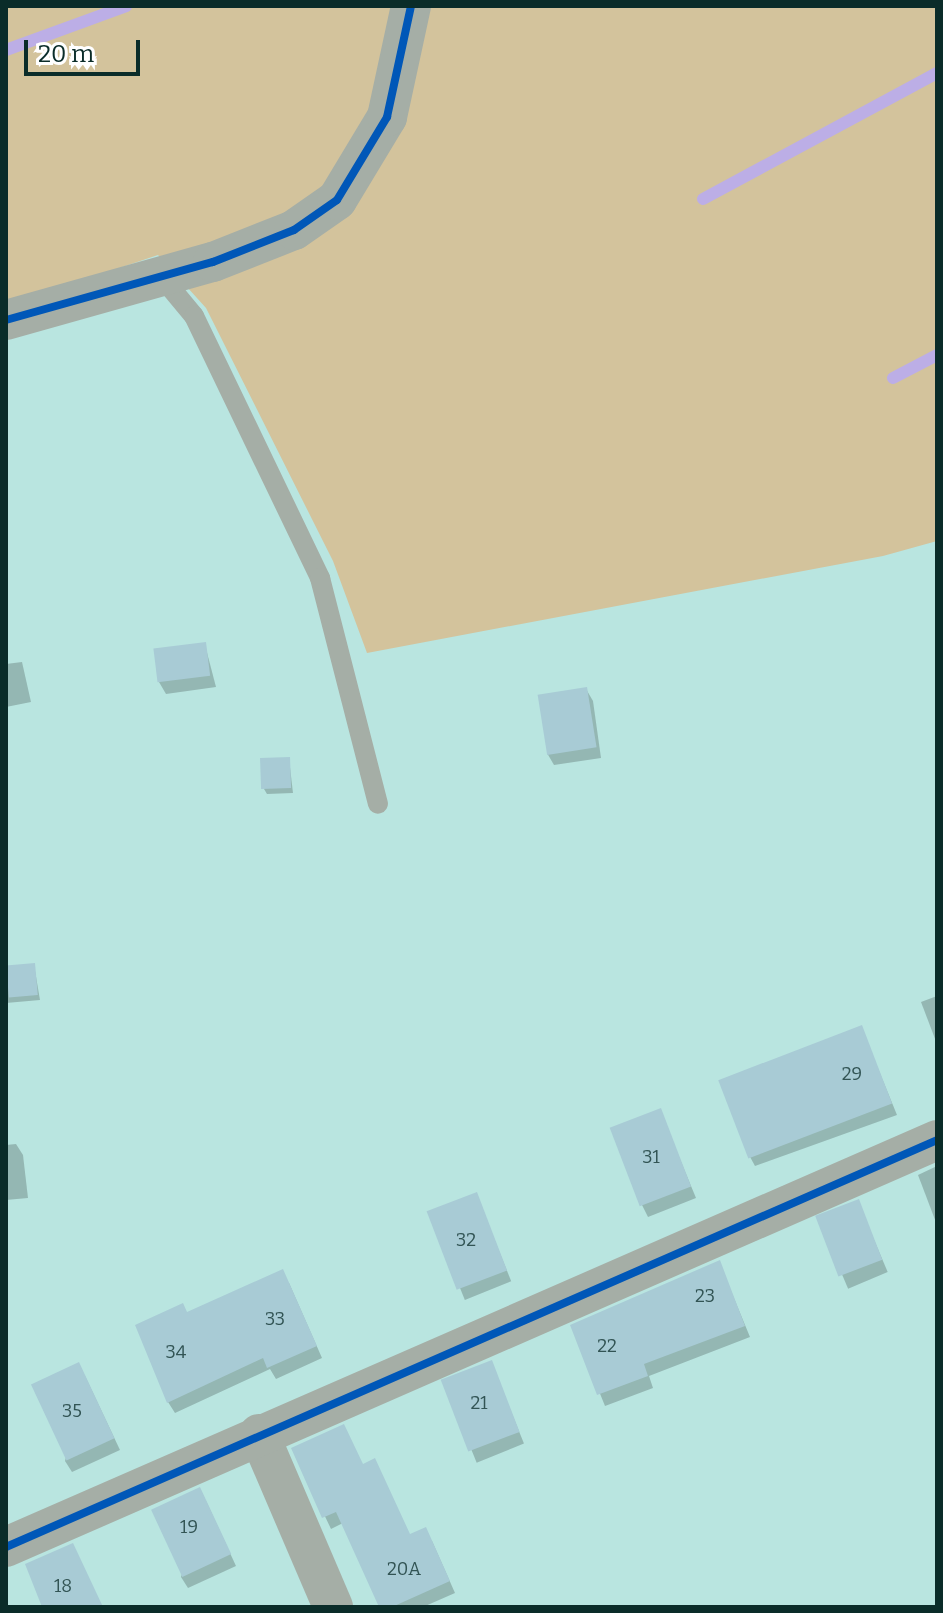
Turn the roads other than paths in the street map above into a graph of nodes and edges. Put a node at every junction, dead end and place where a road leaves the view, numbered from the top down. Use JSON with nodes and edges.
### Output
{"nodes":[{"id":1,"x":411,"y":6,"type":"edge"},
{"id":2,"x":160,"y":275,"type":"junction"},
{"id":3,"x":6,"y":320,"type":"edge"},
{"id":4,"x":378,"y":804,"type":"dead end"},
{"id":5,"x":937,"y":1140,"type":"edge"},
{"id":6,"x":259,"y":1434,"type":"junction"},
{"id":7,"x":6,"y":1547,"type":"edge"},
{"id":8,"x":333,"y":1607,"type":"edge"}],
"edges":[{"from":1,"to":2,"type":"street"},
{"from":2,"to":3,"type":"street"},
{"from":2,"to":4,"type":"lane"},
{"from":5,"to":6,"type":"street"},
{"from":6,"to":7,"type":"street"},
{"from":6,"to":8,"type":"street"}]}
